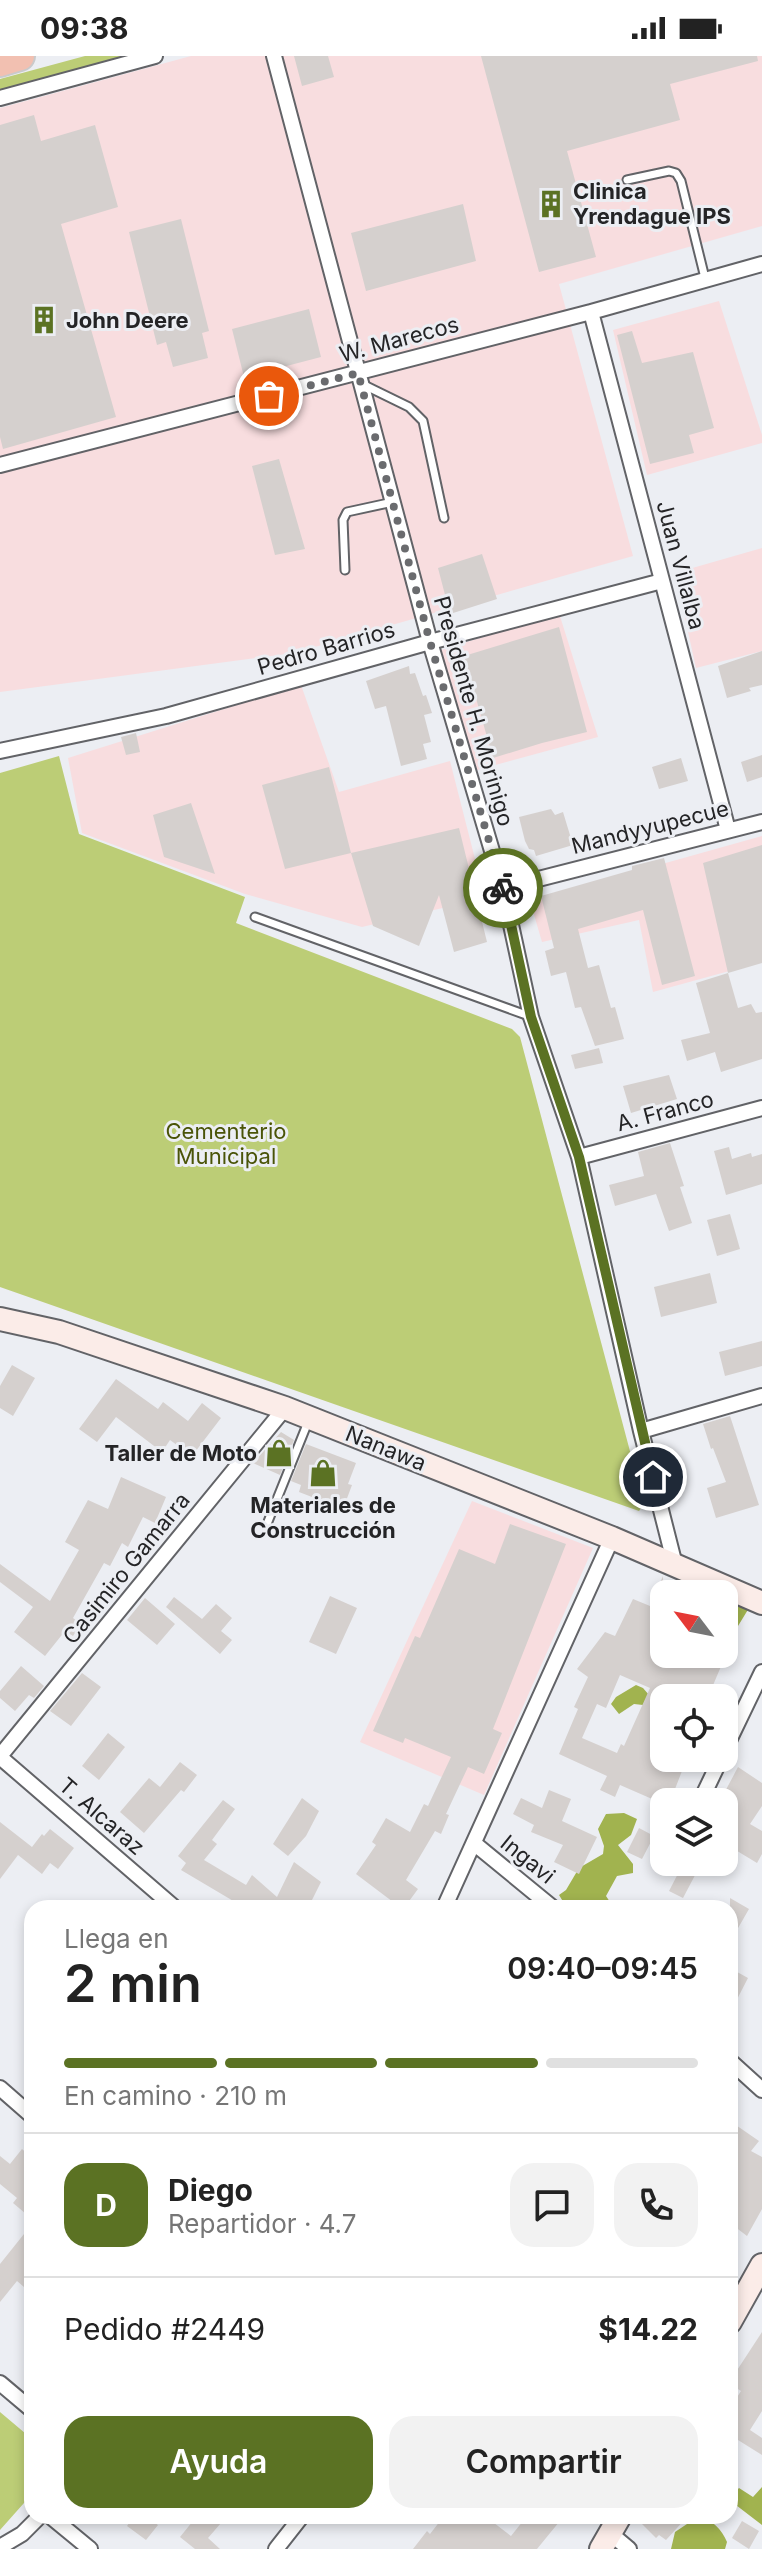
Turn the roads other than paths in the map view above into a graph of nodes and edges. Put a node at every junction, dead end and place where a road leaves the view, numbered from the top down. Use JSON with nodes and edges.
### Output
{"nodes":[{"id":1,"x":20,"y":56,"type":"edge"},
{"id":2,"x":155,"y":56,"type":"edge"},
{"id":3,"x":274,"y":56,"type":"edge"},
{"id":4,"x":0,"y":62,"type":"edge"},
{"id":5,"x":0,"y":98,"type":"edge"},
{"id":6,"x":627,"y":180,"type":"dead end"},
{"id":7,"x":762,"y":264,"type":"edge"},
{"id":8,"x":705,"y":278,"type":"junction"},
{"id":9,"x":591,"y":312,"type":"junction"},
{"id":10,"x":360,"y":378,"type":"junction"},
{"id":11,"x":0,"y":465,"type":"edge"},
{"id":12,"x":393,"y":502,"type":"junction"},
{"id":13,"x":444,"y":518,"type":"dead end"},
{"id":14,"x":345,"y":570,"type":"dead end"},
{"id":15,"x":662,"y":581,"type":"junction"},
{"id":16,"x":430,"y":642,"type":"junction"},
{"id":17,"x":0,"y":751,"type":"edge"},
{"id":18,"x":762,"y":822,"type":"edge"},
{"id":19,"x":728,"y":830,"type":"junction"},
{"id":20,"x":503,"y":888,"type":"junction"},
{"id":21,"x":255,"y":917,"type":"dead end"},
{"id":22,"x":531,"y":1017,"type":"junction"},
{"id":23,"x":762,"y":1108,"type":"edge"},
{"id":24,"x":579,"y":1157,"type":"junction"},
{"id":25,"x":2,"y":1323,"type":"edge"},
{"id":26,"x":762,"y":1396,"type":"edge"},
{"id":27,"x":285,"y":1408,"type":"junction"},
{"id":28,"x":310,"y":1418,"type":"junction"},
{"id":29,"x":641,"y":1431,"type":"junction"},
{"id":30,"x":267,"y":1524,"type":"dead end"},
{"id":31,"x":612,"y":1538,"type":"junction"},
{"id":32,"x":675,"y":1565,"type":"junction"},
{"id":33,"x":762,"y":1603,"type":"edge"},
{"id":34,"x":762,"y":1672,"type":"edge"},
{"id":35,"x":738,"y":1722,"type":"edge"},
{"id":36,"x":0,"y":1757,"type":"edge"},
{"id":37,"x":475,"y":1844,"type":"junction"},
{"id":38,"x":166,"y":1900,"type":"edge"},
{"id":39,"x":448,"y":1900,"type":"edge"},
{"id":40,"x":543,"y":1900,"type":"edge"},
{"id":41,"x":738,"y":2068,"type":"edge"},
{"id":42,"x":0,"y":2088,"type":"edge"},
{"id":43,"x":762,"y":2090,"type":"edge"},
{"id":44,"x":24,"y":2109,"type":"edge"},
{"id":45,"x":762,"y":2265,"type":"edge"},
{"id":46,"x":738,"y":2308,"type":"edge"},
{"id":47,"x":0,"y":2383,"type":"edge"},
{"id":48,"x":24,"y":2403,"type":"edge"},
{"id":49,"x":32,"y":2524,"type":"edge"},
{"id":50,"x":60,"y":2524,"type":"edge"},
{"id":51,"x":296,"y":2524,"type":"edge"},
{"id":52,"x":611,"y":2533,"type":"edge"},
{"id":53,"x":0,"y":2547,"type":"edge"},
{"id":54,"x":90,"y":2549,"type":"edge"},
{"id":55,"x":276,"y":2549,"type":"edge"},
{"id":56,"x":629,"y":2549,"type":"edge"}],
"edges":[{"from":1,"to":4,"type":"highway"},
{"from":2,"to":5,"type":"street"},
{"from":3,"to":10,"type":"street","name":"Presidente H. Morinigo"},
{"from":6,"to":8,"type":"lane"},
{"from":7,"to":8,"type":"street","name":"W. Marecos"},
{"from":8,"to":9,"type":"street","name":"W. Marecos"},
{"from":9,"to":10,"type":"street","name":"W. Marecos"},
{"from":9,"to":15,"type":"street","name":"Juan Villalba"},
{"from":10,"to":11,"type":"street","name":"W. Marecos"},
{"from":10,"to":12,"type":"street","name":"Presidente H. Morinigo"},
{"from":10,"to":13,"type":"lane"},
{"from":12,"to":14,"type":"lane"},
{"from":12,"to":16,"type":"street","name":"Presidente H. Morinigo"},
{"from":15,"to":16,"type":"street","name":"Pedro Barrios"},
{"from":15,"to":19,"type":"street","name":"Juan Villalba"},
{"from":16,"to":17,"type":"street","name":"Pedro Barrios"},
{"from":16,"to":20,"type":"street","name":"Presidente H. Morinigo"},
{"from":18,"to":19,"type":"street","name":"Mandyyupecue"},
{"from":19,"to":20,"type":"street","name":"Mandyyupecue"},
{"from":20,"to":22,"type":"street","name":"Presidente H. Morinigo"},
{"from":21,"to":22,"type":"lane"},
{"from":22,"to":24,"type":"street","name":"Presidente H. Morinigo"},
{"from":23,"to":24,"type":"street","name":"A. Franco"},
{"from":24,"to":29,"type":"street","name":"Presidente H. Morinigo"},
{"from":25,"to":27,"type":"street","name":"Nanawa"},
{"from":26,"to":29,"type":"street"},
{"from":27,"to":28,"type":"street","name":"Nanawa"},
{"from":27,"to":36,"type":"street","name":"Casimiro Gamarra"},
{"from":28,"to":30,"type":"lane"},
{"from":28,"to":31,"type":"street","name":"Nanawa"},
{"from":29,"to":32,"type":"street","name":"Presidente H. Morinigo"},
{"from":31,"to":32,"type":"street","name":"Nanawa"},
{"from":31,"to":37,"type":"street"},
{"from":32,"to":33,"type":"street","name":"Nanawa"},
{"from":34,"to":35,"type":"street"},
{"from":36,"to":38,"type":"street","name":"T. Alcaraz"},
{"from":37,"to":39,"type":"street"},
{"from":37,"to":40,"type":"street","name":"Ingavi"},
{"from":41,"to":43,"type":"street"},
{"from":42,"to":44,"type":"street"},
{"from":45,"to":46,"type":"street"},
{"from":47,"to":48,"type":"street"},
{"from":49,"to":53,"type":"street"},
{"from":50,"to":54,"type":"street"},
{"from":51,"to":55,"type":"street"},
{"from":52,"to":56,"type":"street"}]}
